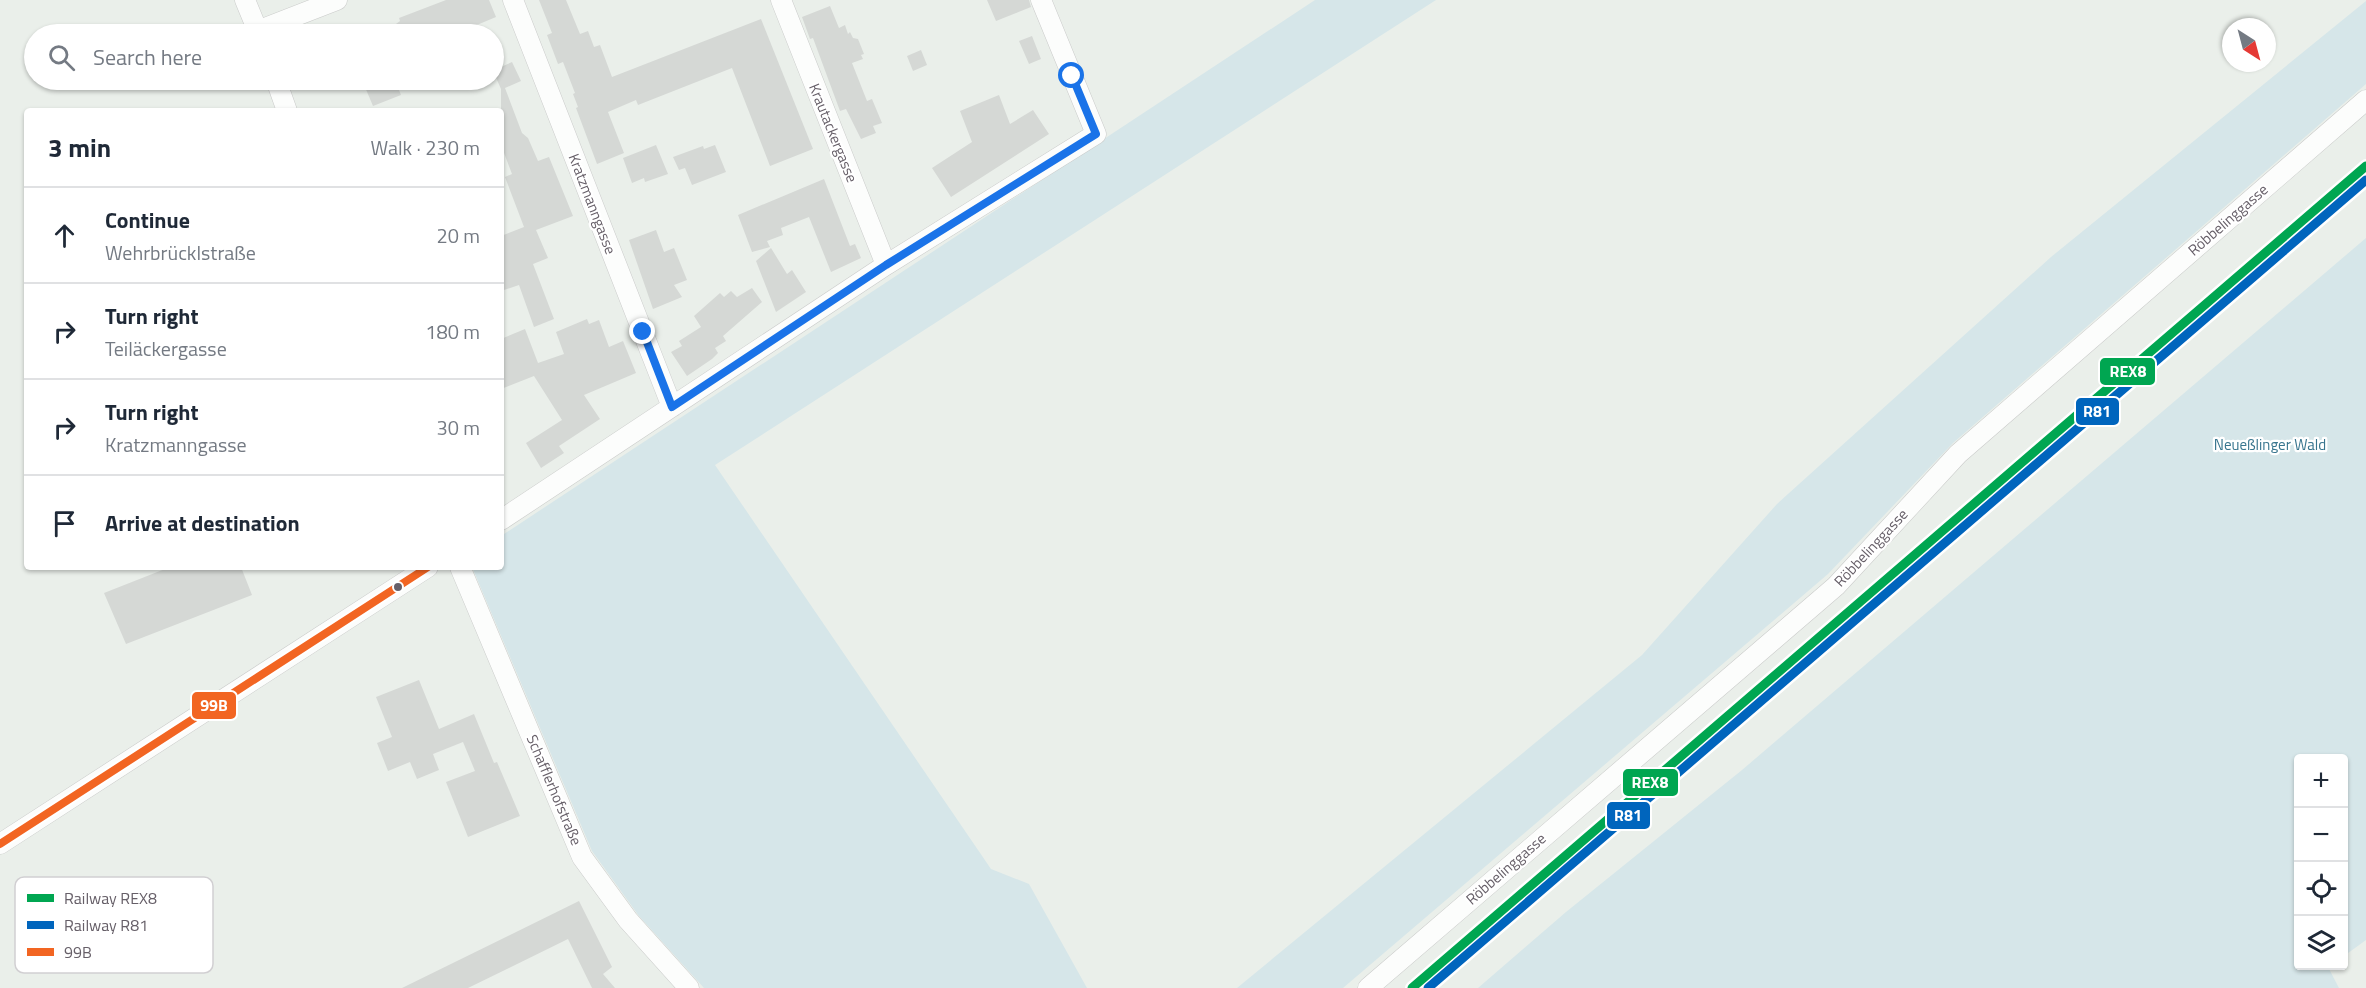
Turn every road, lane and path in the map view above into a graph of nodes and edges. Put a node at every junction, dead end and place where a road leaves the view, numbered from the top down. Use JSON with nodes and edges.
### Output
{"nodes":[{"id":1,"x":245,"y":0,"type":"edge"},
{"id":2,"x":337,"y":0,"type":"edge"},
{"id":3,"x":513,"y":0,"type":"edge"},
{"id":4,"x":781,"y":0,"type":"edge"},
{"id":5,"x":1041,"y":0,"type":"edge"},
{"id":6,"x":254,"y":24,"type":"edge"},
{"id":7,"x":280,"y":24,"type":"edge"},
{"id":8,"x":280,"y":90,"type":"edge"},
{"id":9,"x":2366,"y":100,"type":"edge"},
{"id":10,"x":286,"y":108,"type":"edge"},
{"id":11,"x":886,"y":265,"type":"junction"},
{"id":12,"x":672,"y":407,"type":"junction"},
{"id":13,"x":504,"y":518,"type":"edge"},
{"id":14,"x":423,"y":570,"type":"edge"},
{"id":15,"x":461,"y":570,"type":"edge"},
{"id":16,"x":0,"y":844,"type":"edge"},
{"id":17,"x":689,"y":988,"type":"edge"},
{"id":18,"x":1368,"y":988,"type":"edge"}],
"edges":[{"from":1,"to":6,"type":"street"},
{"from":2,"to":7,"type":"street"},
{"from":3,"to":12,"type":"street","name":"Kratzmanngasse"},
{"from":4,"to":11,"type":"street","name":"Krautackergasse"},
{"from":5,"to":11,"type":"street"},
{"from":8,"to":10,"type":"street"},
{"from":9,"to":18,"type":"street","name":"Röbbelinggasse"},
{"from":11,"to":12,"type":"street"},
{"from":12,"to":13,"type":"street"},
{"from":14,"to":16,"type":"street"},
{"from":15,"to":17,"type":"street","name":"Schafflerhofstraße"}]}
